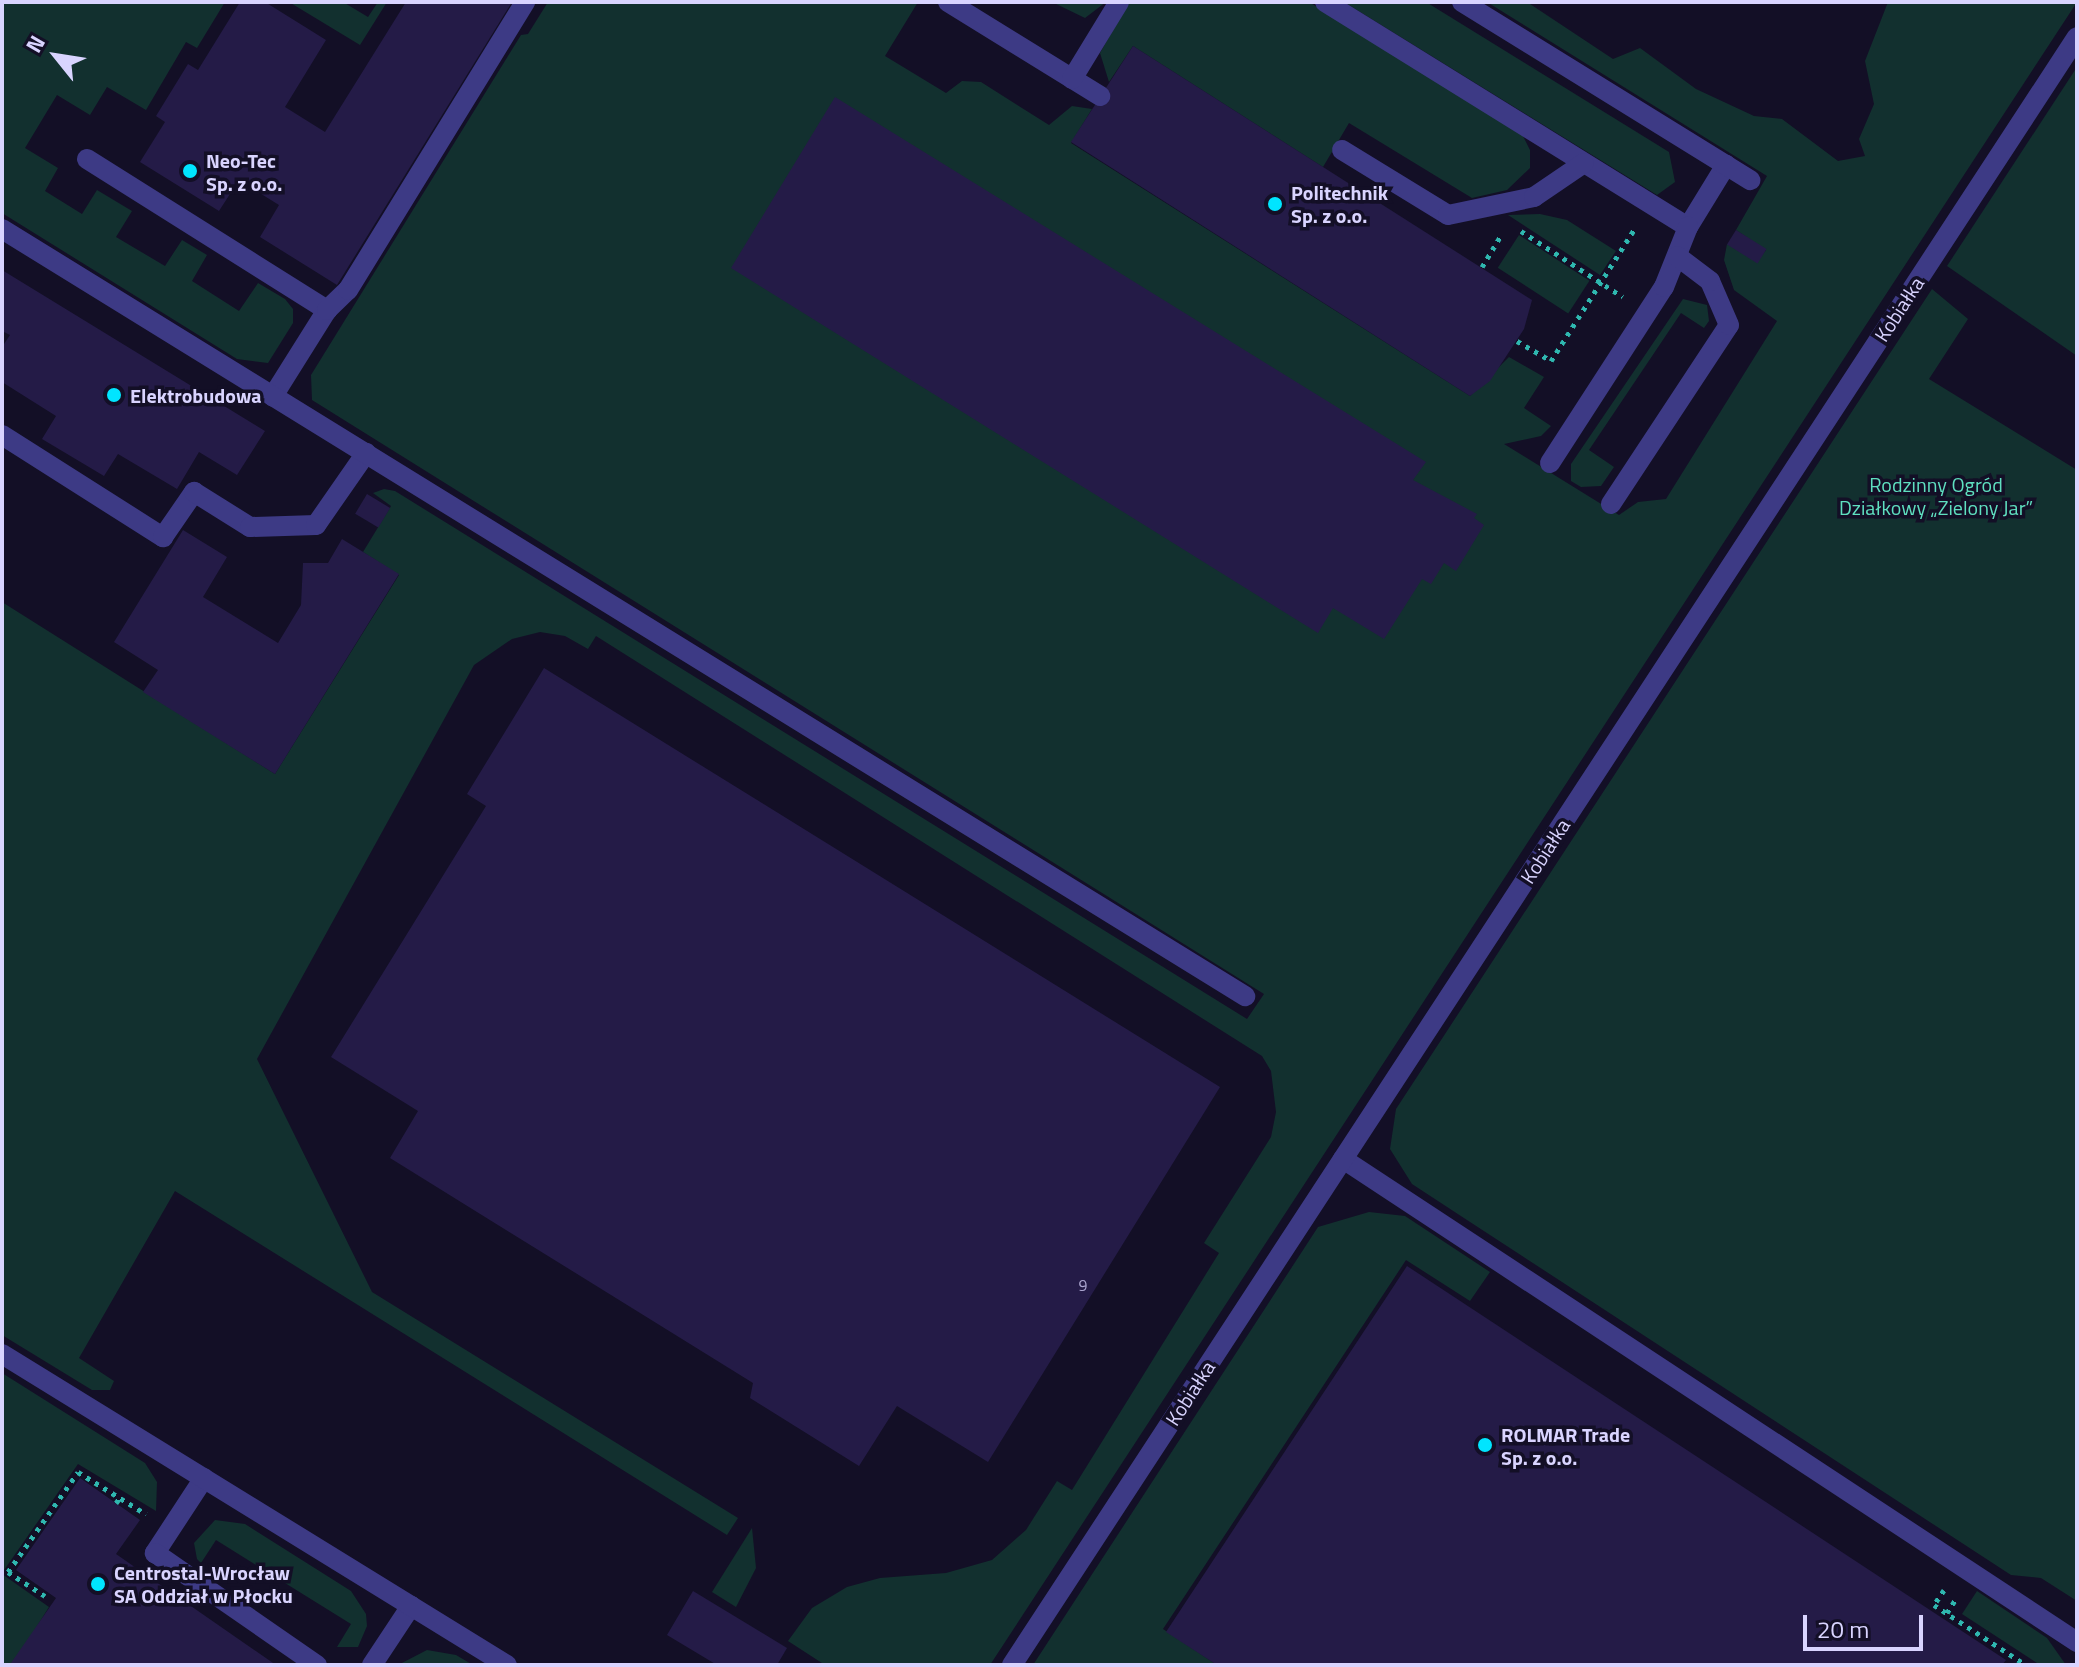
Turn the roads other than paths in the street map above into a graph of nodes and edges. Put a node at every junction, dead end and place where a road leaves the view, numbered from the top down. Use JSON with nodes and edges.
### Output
{"nodes":[{"id":1,"x":525,"y":2,"type":"edge"},
{"id":2,"x":948,"y":2,"type":"edge"},
{"id":3,"x":1119,"y":2,"type":"edge"},
{"id":4,"x":1325,"y":2,"type":"edge"},
{"id":5,"x":1462,"y":2,"type":"edge"},
{"id":6,"x":2077,"y":37,"type":"edge"},
{"id":7,"x":1072,"y":79,"type":"junction"},
{"id":8,"x":1100,"y":96,"type":"dead end"},
{"id":9,"x":1342,"y":150,"type":"dead end"},
{"id":10,"x":87,"y":159,"type":"dead end"},
{"id":11,"x":1584,"y":163,"type":"junction"},
{"id":12,"x":1726,"y":165,"type":"junction"},
{"id":13,"x":1750,"y":180,"type":"dead end"},
{"id":14,"x":1688,"y":227,"type":"junction"},
{"id":15,"x":2,"y":229,"type":"edge"},
{"id":16,"x":1677,"y":256,"type":"junction"},
{"id":17,"x":327,"y":310,"type":"junction"},
{"id":18,"x":273,"y":396,"type":"junction"},
{"id":19,"x":2,"y":435,"type":"edge"},
{"id":20,"x":366,"y":453,"type":"junction"},
{"id":21,"x":1550,"y":463,"type":"dead end"},
{"id":22,"x":1611,"y":504,"type":"dead end"},
{"id":23,"x":1245,"y":996,"type":"dead end"},
{"id":24,"x":1343,"y":1159,"type":"junction"},
{"id":25,"x":2,"y":1354,"type":"edge"},
{"id":26,"x":204,"y":1478,"type":"junction"},
{"id":27,"x":411,"y":1606,"type":"junction"},
{"id":28,"x":2077,"y":1642,"type":"edge"},
{"id":29,"x":317,"y":1665,"type":"edge"},
{"id":30,"x":372,"y":1665,"type":"edge"},
{"id":31,"x":507,"y":1665,"type":"edge"},
{"id":32,"x":1012,"y":1665,"type":"edge"}],
"edges":[{"from":1,"to":17,"type":"street"},
{"from":2,"to":7,"type":"street"},
{"from":3,"to":7,"type":"street"},
{"from":4,"to":11,"type":"street"},
{"from":5,"to":12,"type":"street"},
{"from":6,"to":24,"type":"street","name":"Kobiałka"},
{"from":7,"to":8,"type":"street"},
{"from":9,"to":11,"type":"street"},
{"from":10,"to":17,"type":"street"},
{"from":11,"to":14,"type":"street"},
{"from":12,"to":13,"type":"street"},
{"from":12,"to":14,"type":"street"},
{"from":14,"to":16,"type":"street"},
{"from":15,"to":18,"type":"street"},
{"from":16,"to":21,"type":"street"},
{"from":16,"to":22,"type":"street"},
{"from":17,"to":18,"type":"street"},
{"from":18,"to":20,"type":"street"},
{"from":19,"to":20,"type":"street"},
{"from":20,"to":23,"type":"street"},
{"from":24,"to":28,"type":"street"},
{"from":24,"to":32,"type":"street","name":"Kobiałka"},
{"from":25,"to":26,"type":"street"},
{"from":26,"to":27,"type":"street"},
{"from":26,"to":29,"type":"street"},
{"from":27,"to":30,"type":"street"},
{"from":27,"to":31,"type":"street"}]}
